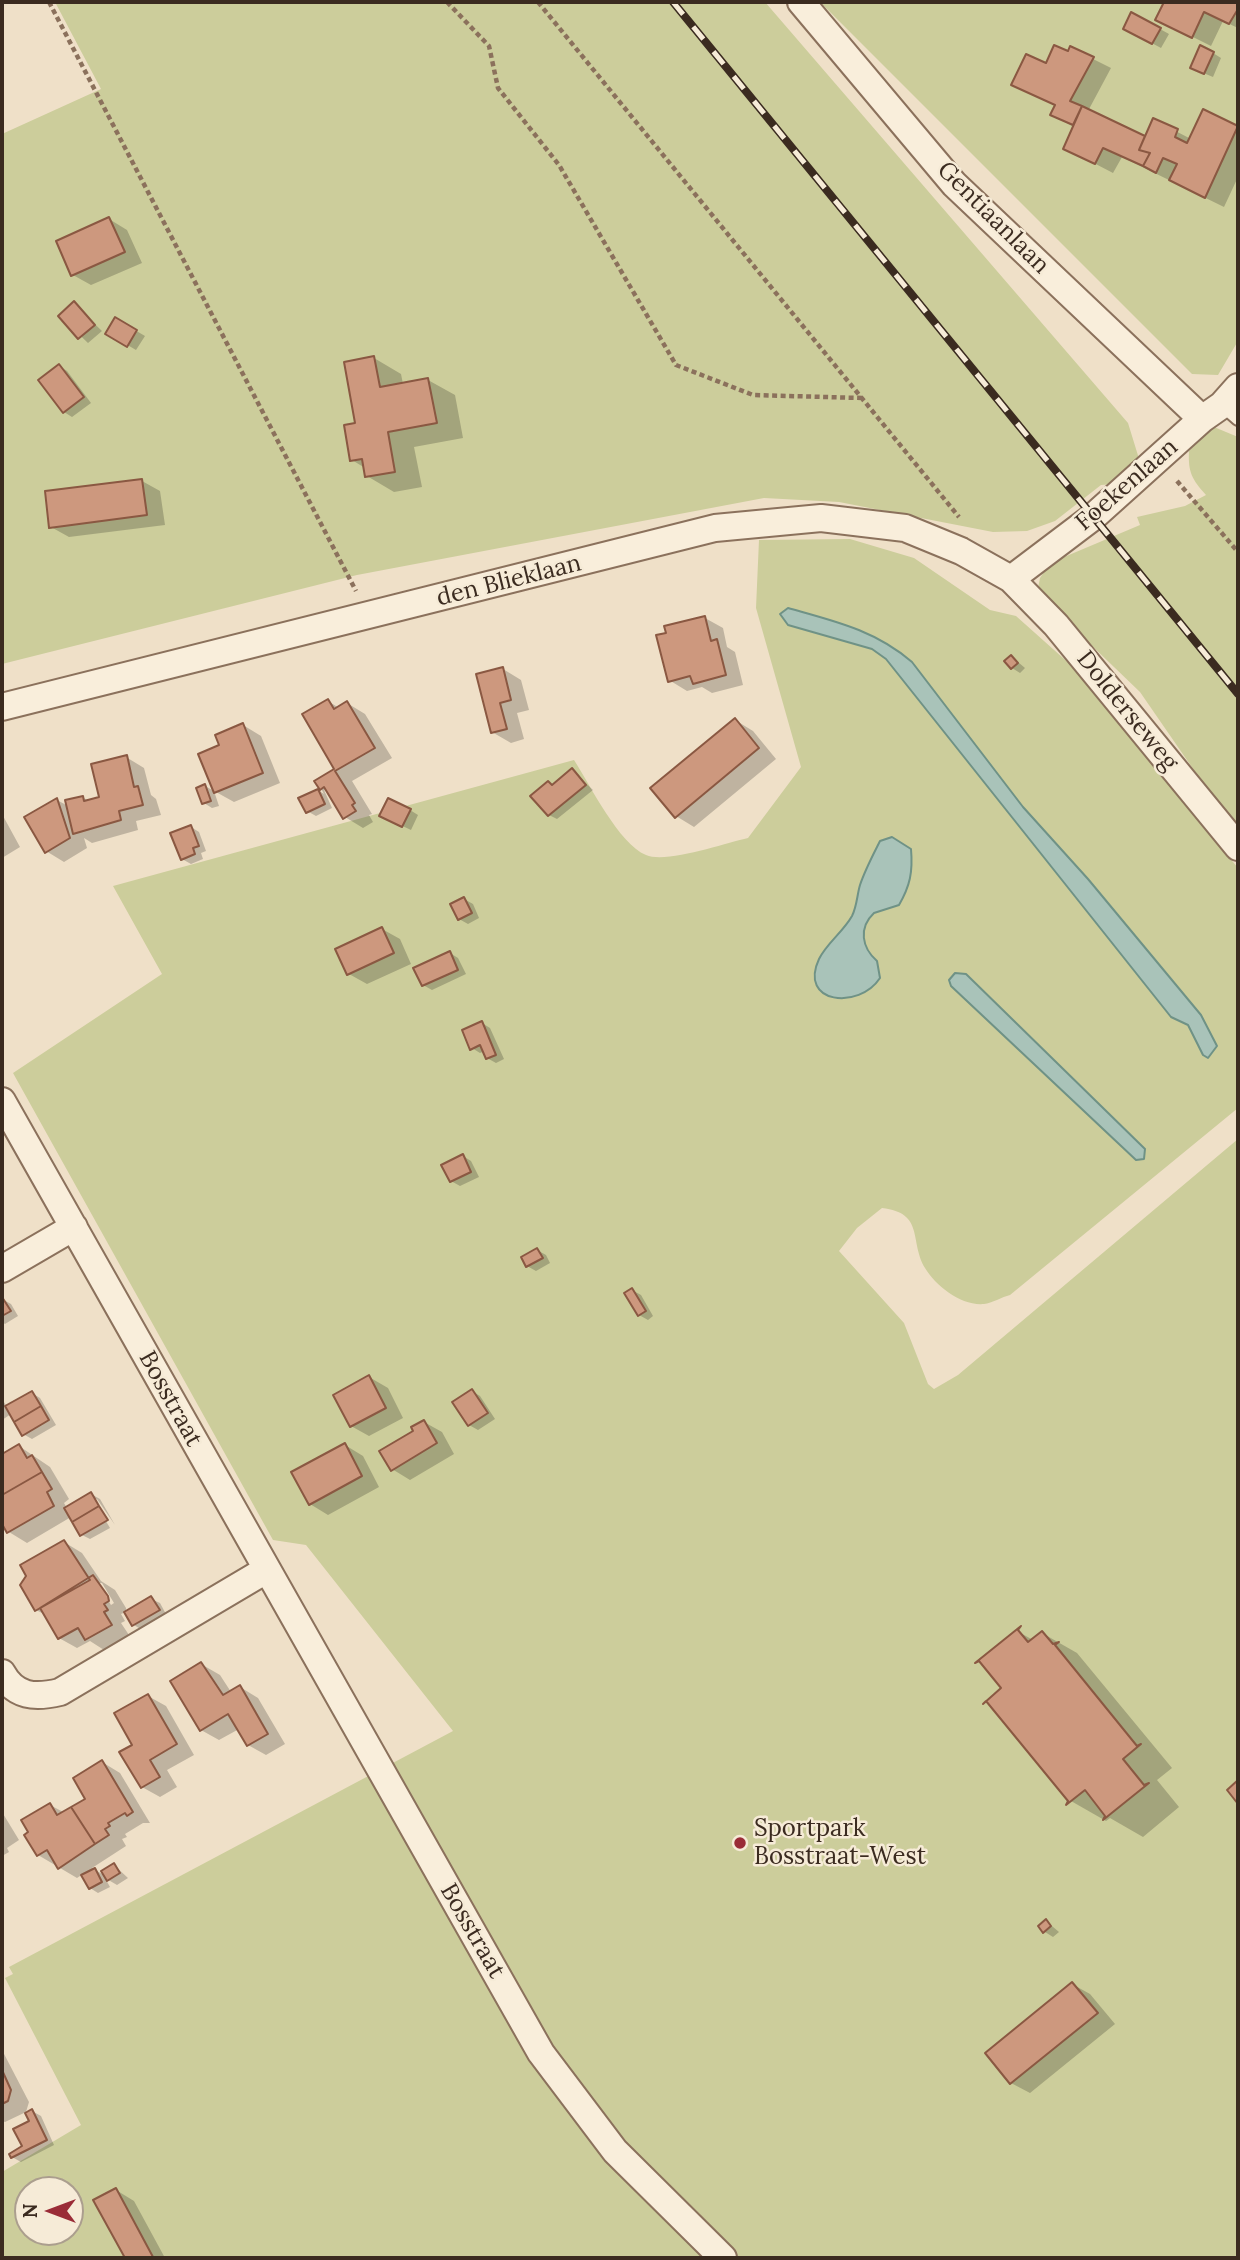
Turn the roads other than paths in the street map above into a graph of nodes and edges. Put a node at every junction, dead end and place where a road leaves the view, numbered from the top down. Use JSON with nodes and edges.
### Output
{"nodes":[{"id":1,"x":801,"y":2,"type":"edge"},
{"id":2,"x":1225,"y":408,"type":"edge"},
{"id":3,"x":1011,"y":579,"type":"junction"},
{"id":4,"x":2,"y":707,"type":"edge"},
{"id":5,"x":1238,"y":846,"type":"edge"},
{"id":6,"x":2,"y":1101,"type":"edge"},
{"id":7,"x":74,"y":1227,"type":"junction"},
{"id":8,"x":2,"y":1269,"type":"edge"},
{"id":9,"x":266,"y":1570,"type":"junction"},
{"id":10,"x":2,"y":1673,"type":"edge"},
{"id":11,"x":723,"y":2258,"type":"edge"}],
"edges":[{"from":1,"to":2,"type":"street","name":"Gentiaanlaan"},
{"from":2,"to":3,"type":"street","name":"Foekenlaan"},
{"from":3,"to":4,"type":"street","name":"den Blieklaan"},
{"from":3,"to":5,"type":"street","name":"Dolderseweg"},
{"from":6,"to":7,"type":"street","name":"Bosstraat"},
{"from":7,"to":8,"type":"street"},
{"from":7,"to":9,"type":"street","name":"Bosstraat"},
{"from":9,"to":10,"type":"street"},
{"from":9,"to":11,"type":"street","name":"Bosstraat"}]}
